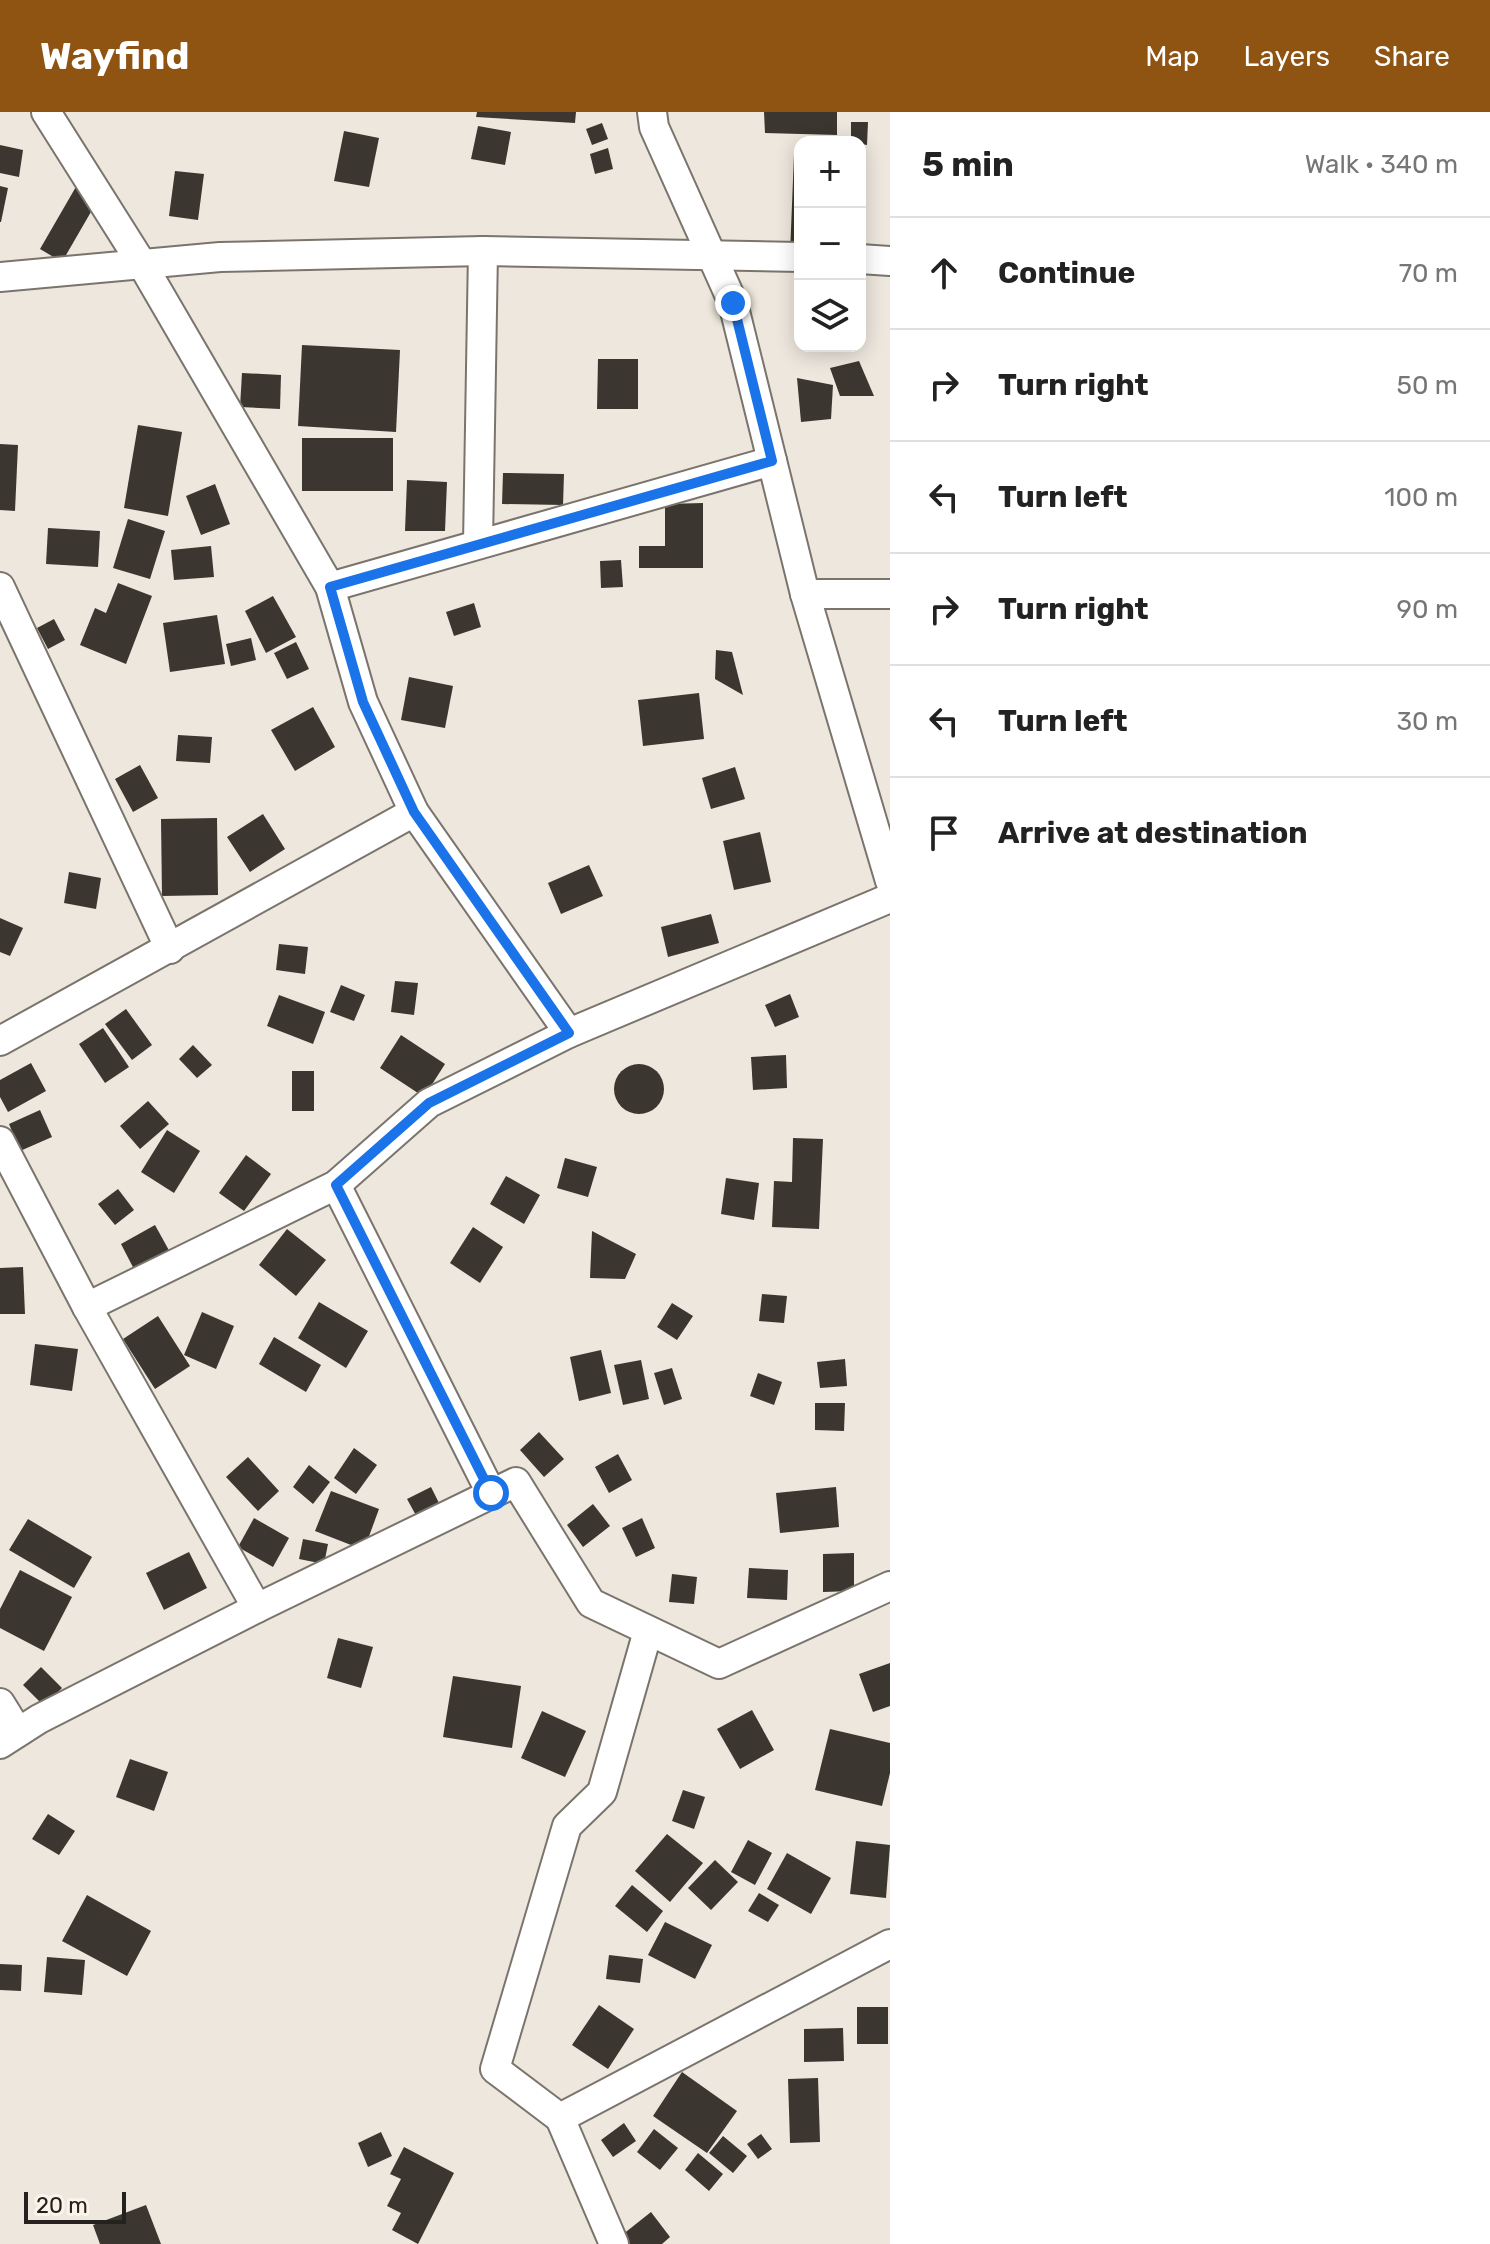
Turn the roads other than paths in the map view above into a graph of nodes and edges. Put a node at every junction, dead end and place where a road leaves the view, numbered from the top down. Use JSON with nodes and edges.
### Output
{"nodes":[{"id":1,"x":46,"y":112,"type":"edge"},
{"id":2,"x":652,"y":112,"type":"edge"},
{"id":3,"x":483,"y":251,"type":"junction"},
{"id":4,"x":711,"y":253,"type":"junction"},
{"id":5,"x":794,"y":257,"type":"edge"},
{"id":6,"x":866,"y":259,"type":"edge"},
{"id":7,"x":890,"y":261,"type":"edge"},
{"id":8,"x":142,"y":264,"type":"junction"},
{"id":9,"x":0,"y":277,"type":"edge"},
{"id":10,"x":772,"y":461,"type":"junction"},
{"id":11,"x":478,"y":544,"type":"junction"},
{"id":12,"x":0,"y":587,"type":"edge"},
{"id":13,"x":330,"y":587,"type":"junction"},
{"id":14,"x":805,"y":594,"type":"junction"},
{"id":15,"x":890,"y":594,"type":"edge"},
{"id":16,"x":414,"y":812,"type":"junction"},
{"id":17,"x":890,"y":881,"type":"edge"},
{"id":18,"x":890,"y":898,"type":"edge"},
{"id":19,"x":170,"y":949,"type":"junction"},
{"id":20,"x":569,"y":1033,"type":"junction"},
{"id":21,"x":0,"y":1041,"type":"edge"},
{"id":22,"x":0,"y":1141,"type":"edge"},
{"id":23,"x":336,"y":1185,"type":"junction"},
{"id":24,"x":87,"y":1307,"type":"junction"},
{"id":25,"x":491,"y":1493,"type":"junction"},
{"id":26,"x":890,"y":1586,"type":"edge"},
{"id":27,"x":257,"y":1608,"type":"junction"},
{"id":28,"x":648,"y":1631,"type":"junction"},
{"id":29,"x":0,"y":1703,"type":"edge"},
{"id":30,"x":9,"y":1738,"type":"edge"},
{"id":31,"x":890,"y":1944,"type":"edge"},
{"id":32,"x":560,"y":2118,"type":"junction"},
{"id":33,"x":614,"y":2244,"type":"edge"}],
"edges":[{"from":1,"to":8,"type":"street"},
{"from":2,"to":4,"type":"street"},
{"from":3,"to":4,"type":"street"},
{"from":3,"to":8,"type":"street"},
{"from":3,"to":11,"type":"street"},
{"from":4,"to":5,"type":"street"},
{"from":4,"to":10,"type":"street"},
{"from":6,"to":7,"type":"street"},
{"from":8,"to":9,"type":"street"},
{"from":8,"to":13,"type":"street"},
{"from":10,"to":11,"type":"street"},
{"from":10,"to":14,"type":"street"},
{"from":11,"to":13,"type":"street"},
{"from":12,"to":19,"type":"street"},
{"from":13,"to":16,"type":"street"},
{"from":14,"to":15,"type":"street"},
{"from":14,"to":17,"type":"street"},
{"from":16,"to":19,"type":"street"},
{"from":16,"to":20,"type":"street"},
{"from":18,"to":20,"type":"street"},
{"from":19,"to":21,"type":"street"},
{"from":20,"to":23,"type":"street"},
{"from":22,"to":24,"type":"street"},
{"from":23,"to":24,"type":"street"},
{"from":23,"to":25,"type":"street"},
{"from":24,"to":27,"type":"street"},
{"from":25,"to":27,"type":"street"},
{"from":25,"to":28,"type":"street"},
{"from":26,"to":28,"type":"street"},
{"from":27,"to":30,"type":"street"},
{"from":28,"to":32,"type":"street"},
{"from":29,"to":30,"type":"street"},
{"from":31,"to":32,"type":"street"},
{"from":32,"to":33,"type":"street"}]}
